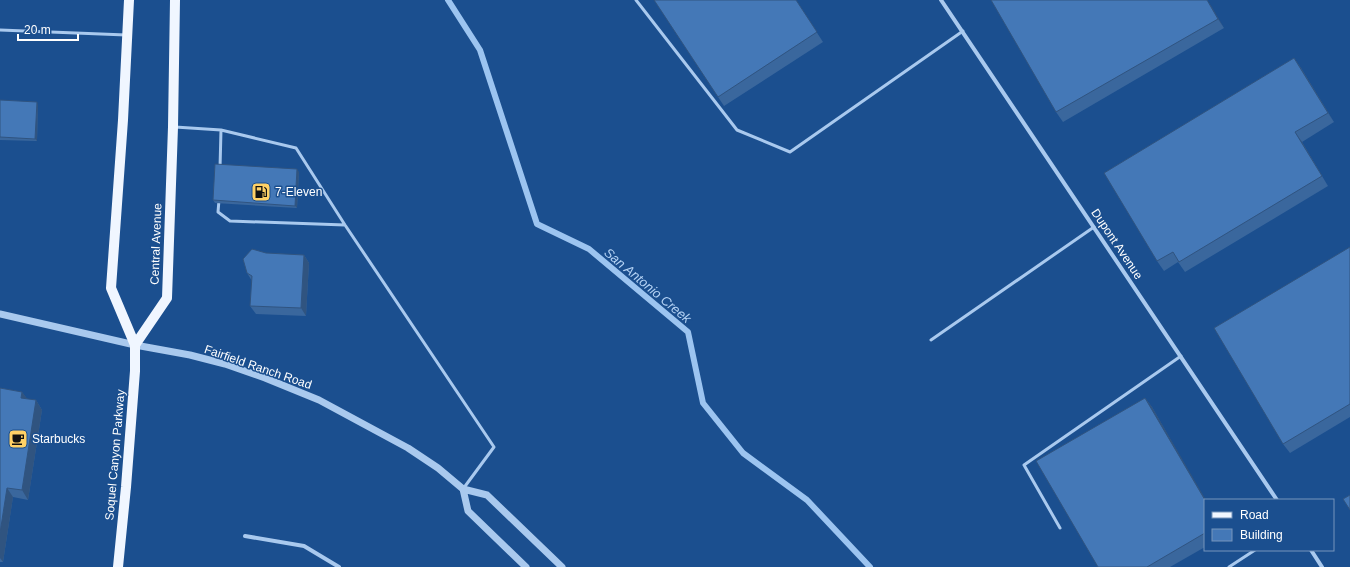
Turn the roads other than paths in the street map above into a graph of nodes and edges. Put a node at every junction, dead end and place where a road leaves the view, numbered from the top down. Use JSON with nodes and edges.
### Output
{"nodes":[{"id":1,"x":129,"y":0,"type":"edge"},
{"id":2,"x":175,"y":0,"type":"edge"},
{"id":3,"x":636,"y":0,"type":"edge"},
{"id":4,"x":941,"y":0,"type":"edge"},
{"id":5,"x":0,"y":30,"type":"edge"},
{"id":6,"x":963,"y":32,"type":"junction"},
{"id":7,"x":128,"y":36,"type":"junction"},
{"id":8,"x":173,"y":127,"type":"junction"},
{"id":9,"x":221,"y":130,"type":"junction"},
{"id":10,"x":220,"y":175,"type":"edge"},
{"id":11,"x":219,"y":197,"type":"edge"},
{"id":12,"x":345,"y":225,"type":"junction"},
{"id":13,"x":1094,"y":227,"type":"junction"},
{"id":14,"x":0,"y":314,"type":"edge"},
{"id":15,"x":930,"y":340,"type":"dead end"},
{"id":16,"x":135,"y":344,"type":"junction"},
{"id":17,"x":1181,"y":356,"type":"junction"},
{"id":18,"x":463,"y":489,"type":"junction"},
{"id":19,"x":1276,"y":499,"type":"edge"},
{"id":20,"x":1060,"y":528,"type":"dead end"},
{"id":21,"x":245,"y":536,"type":"dead end"},
{"id":22,"x":1253,"y":551,"type":"edge"},
{"id":23,"x":1311,"y":551,"type":"edge"},
{"id":24,"x":118,"y":567,"type":"edge"},
{"id":25,"x":339,"y":567,"type":"edge"},
{"id":26,"x":526,"y":567,"type":"edge"},
{"id":27,"x":562,"y":567,"type":"edge"},
{"id":28,"x":1229,"y":567,"type":"edge"},
{"id":29,"x":1322,"y":567,"type":"edge"}],
"edges":[{"from":1,"to":7,"type":"main road"},
{"from":2,"to":8,"type":"main road","name":"Central Avenue"},
{"from":3,"to":6,"type":"lane"},
{"from":4,"to":6,"type":"street","name":"Dupont Avenue"},
{"from":5,"to":7,"type":"lane"},
{"from":6,"to":13,"type":"street","name":"Dupont Avenue"},
{"from":7,"to":16,"type":"main road"},
{"from":8,"to":9,"type":"lane"},
{"from":8,"to":16,"type":"main road","name":"Central Avenue"},
{"from":9,"to":10,"type":"lane"},
{"from":9,"to":12,"type":"lane"},
{"from":11,"to":12,"type":"lane"},
{"from":12,"to":18,"type":"lane"},
{"from":13,"to":15,"type":"lane"},
{"from":13,"to":17,"type":"street","name":"Dupont Avenue"},
{"from":14,"to":16,"type":"street","name":"Fairfield Ranch Road"},
{"from":16,"to":18,"type":"street","name":"Fairfield Ranch Road"},
{"from":16,"to":24,"type":"main road","name":"Soquel Canyon Parkway"},
{"from":17,"to":19,"type":"street","name":"Dupont Avenue"},
{"from":17,"to":20,"type":"lane"},
{"from":18,"to":26,"type":"street"},
{"from":18,"to":27,"type":"street","name":"Fairfield Ranch Road"},
{"from":21,"to":25,"type":"street"},
{"from":22,"to":28,"type":"lane"},
{"from":23,"to":29,"type":"street"}]}
